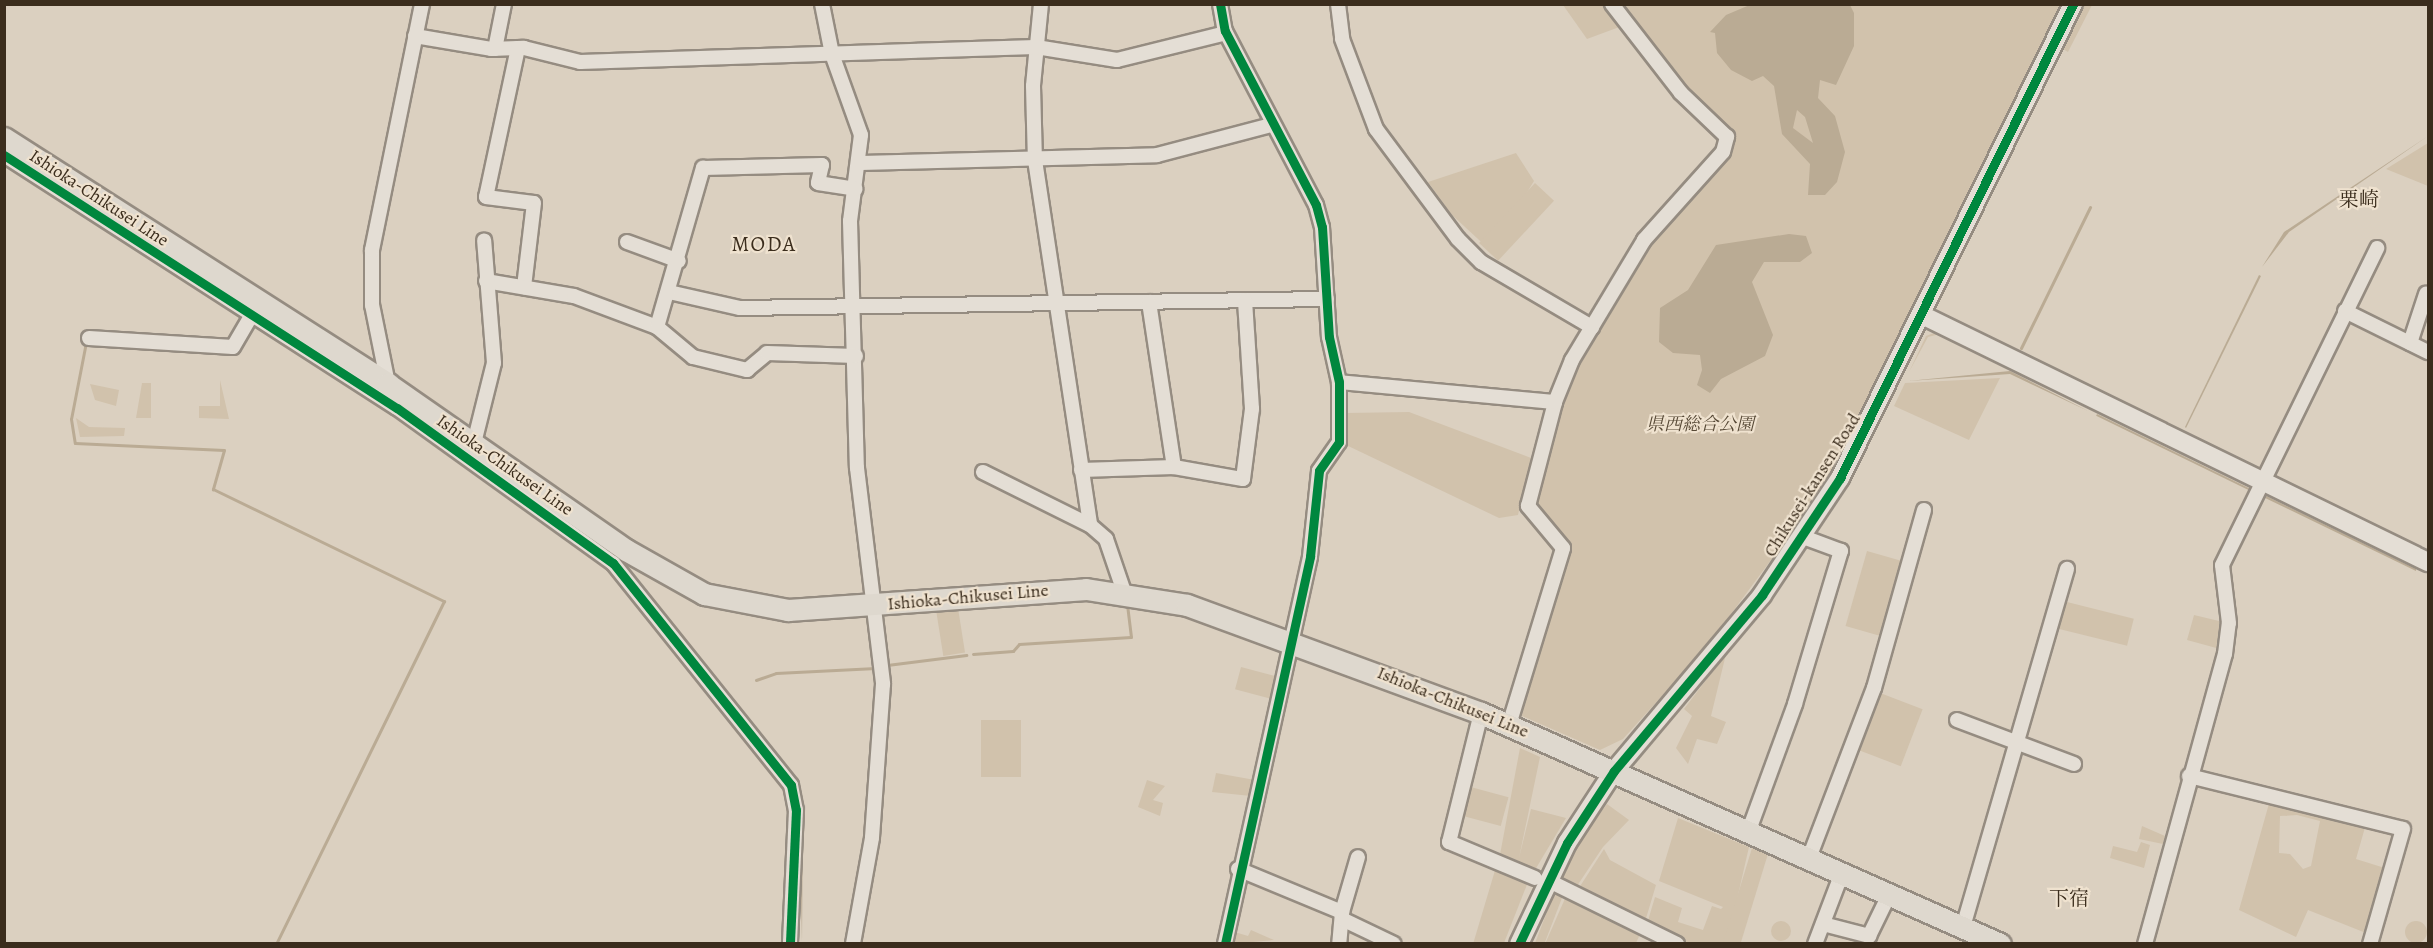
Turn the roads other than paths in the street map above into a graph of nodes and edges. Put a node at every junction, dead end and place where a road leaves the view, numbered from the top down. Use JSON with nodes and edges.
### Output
{"nodes":[{"id":1,"x":423,"y":4,"type":"edge"},
{"id":2,"x":504,"y":4,"type":"edge"},
{"id":3,"x":822,"y":4,"type":"edge"},
{"id":4,"x":1041,"y":4,"type":"edge"},
{"id":5,"x":1220,"y":4,"type":"edge"},
{"id":6,"x":1338,"y":4,"type":"edge"},
{"id":7,"x":1612,"y":4,"type":"edge"},
{"id":8,"x":2073,"y":4,"type":"edge"},
{"id":9,"x":1226,"y":33,"type":"junction"},
{"id":10,"x":415,"y":36,"type":"junction"},
{"id":11,"x":1036,"y":47,"type":"junction"},
{"id":12,"x":518,"y":48,"type":"junction"},
{"id":13,"x":495,"y":49,"type":"junction"},
{"id":14,"x":832,"y":54,"type":"junction"},
{"id":15,"x":1271,"y":125,"type":"junction"},
{"id":16,"x":4,"y":138,"type":"edge"},
{"id":17,"x":4,"y":155,"type":"edge"},
{"id":18,"x":1035,"y":160,"type":"junction"},
{"id":19,"x":861,"y":163,"type":"junction"},
{"id":20,"x":856,"y":189,"type":"junction"},
{"id":21,"x":484,"y":240,"type":"dead end"},
{"id":22,"x":627,"y":242,"type":"dead end"},
{"id":23,"x":2377,"y":248,"type":"dead end"},
{"id":24,"x":679,"y":261,"type":"junction"},
{"id":25,"x":486,"y":281,"type":"junction"},
{"id":26,"x":524,"y":287,"type":"junction"},
{"id":27,"x":669,"y":292,"type":"junction"},
{"id":28,"x":2426,"y":294,"type":"dead end"},
{"id":29,"x":1327,"y":299,"type":"junction"},
{"id":30,"x":1245,"y":300,"type":"junction"},
{"id":31,"x":1149,"y":302,"type":"junction"},
{"id":32,"x":1057,"y":303,"type":"junction"},
{"id":33,"x":856,"y":305,"type":"junction"},
{"id":34,"x":256,"y":307,"type":"junction"},
{"id":35,"x":2345,"y":311,"type":"junction"},
{"id":36,"x":1924,"y":316,"type":"junction"},
{"id":37,"x":657,"y":327,"type":"junction"},
{"id":38,"x":1592,"y":327,"type":"junction"},
{"id":39,"x":89,"y":338,"type":"dead end"},
{"id":40,"x":2410,"y":343,"type":"junction"},
{"id":41,"x":2428,"y":352,"type":"edge"},
{"id":42,"x":856,"y":356,"type":"junction"},
{"id":43,"x":1339,"y":382,"type":"junction"},
{"id":44,"x":397,"y":396,"type":"junction"},
{"id":45,"x":1556,"y":402,"type":"junction"},
{"id":46,"x":474,"y":442,"type":"junction"},
{"id":47,"x":1174,"y":467,"type":"junction"},
{"id":48,"x":1081,"y":470,"type":"junction"},
{"id":49,"x":982,"y":472,"type":"dead end"},
{"id":50,"x":2263,"y":481,"type":"junction"},
{"id":51,"x":1924,"y":510,"type":"dead end"},
{"id":52,"x":1090,"y":525,"type":"junction"},
{"id":53,"x":1803,"y":537,"type":"junction"},
{"id":54,"x":2428,"y":562,"type":"edge"},
{"id":55,"x":2067,"y":569,"type":"dead end"},
{"id":56,"x":1124,"y":592,"type":"junction"},
{"id":57,"x":877,"y":605,"type":"junction"},
{"id":58,"x":1290,"y":641,"type":"junction"},
{"id":59,"x":1481,"y":713,"type":"junction"},
{"id":60,"x":1957,"y":720,"type":"dead end"},
{"id":61,"x":1509,"y":725,"type":"junction"},
{"id":62,"x":2016,"y":742,"type":"junction"},
{"id":63,"x":2074,"y":764,"type":"dead end"},
{"id":64,"x":1614,"y":771,"type":"junction"},
{"id":65,"x":2189,"y":776,"type":"junction"},
{"id":66,"x":1749,"y":830,"type":"junction"},
{"id":67,"x":1358,"y":857,"type":"dead end"},
{"id":68,"x":1809,"y":858,"type":"junction"},
{"id":69,"x":1238,"y":869,"type":"junction"},
{"id":70,"x":1842,"y":873,"type":"junction"},
{"id":71,"x":1541,"y":879,"type":"junction"},
{"id":72,"x":1889,"y":895,"type":"junction"},
{"id":73,"x":1343,"y":916,"type":"junction"},
{"id":74,"x":1822,"y":924,"type":"junction"},
{"id":75,"x":1963,"y":927,"type":"junction"},
{"id":76,"x":1225,"y":943,"type":"edge"},
{"id":77,"x":790,"y":944,"type":"edge"},
{"id":78,"x":853,"y":944,"type":"edge"},
{"id":79,"x":1339,"y":944,"type":"edge"},
{"id":80,"x":1394,"y":944,"type":"edge"},
{"id":81,"x":1519,"y":944,"type":"edge"},
{"id":82,"x":1677,"y":944,"type":"edge"},
{"id":83,"x":1815,"y":944,"type":"edge"},
{"id":84,"x":2000,"y":944,"type":"edge"},
{"id":85,"x":2145,"y":944,"type":"edge"},
{"id":86,"x":2370,"y":944,"type":"edge"}],
"edges":[{"from":1,"to":10,"type":"street"},
{"from":2,"to":13,"type":"street"},
{"from":3,"to":14,"type":"street"},
{"from":4,"to":11,"type":"street"},
{"from":5,"to":9,"type":"street"},
{"from":6,"to":38,"type":"street"},
{"from":7,"to":38,"type":"street"},
{"from":8,"to":36,"type":"street","name":"Chikusei-kansen Road"},
{"from":9,"to":11,"type":"street"},
{"from":9,"to":15,"type":"street"},
{"from":10,"to":13,"type":"street"},
{"from":10,"to":44,"type":"street"},
{"from":11,"to":14,"type":"street"},
{"from":11,"to":18,"type":"street"},
{"from":12,"to":13,"type":"street"},
{"from":12,"to":14,"type":"street"},
{"from":12,"to":26,"type":"street"},
{"from":14,"to":19,"type":"street"},
{"from":15,"to":18,"type":"street"},
{"from":15,"to":29,"type":"street"},
{"from":16,"to":34,"type":"main road","name":"Ishioka-Chikusei Line"},
{"from":17,"to":34,"type":"street"},
{"from":18,"to":19,"type":"street"},
{"from":18,"to":32,"type":"street"},
{"from":19,"to":20,"type":"street"},
{"from":20,"to":24,"type":"street"},
{"from":20,"to":33,"type":"street"},
{"from":21,"to":25,"type":"street"},
{"from":22,"to":24,"type":"street"},
{"from":23,"to":35,"type":"street"},
{"from":24,"to":27,"type":"street"},
{"from":25,"to":26,"type":"street"},
{"from":25,"to":46,"type":"street"},
{"from":26,"to":37,"type":"street"},
{"from":27,"to":33,"type":"street"},
{"from":27,"to":37,"type":"street"},
{"from":28,"to":40,"type":"street"},
{"from":29,"to":30,"type":"street"},
{"from":29,"to":43,"type":"street"},
{"from":30,"to":31,"type":"street"},
{"from":30,"to":47,"type":"street"},
{"from":31,"to":32,"type":"street"},
{"from":31,"to":47,"type":"street"},
{"from":32,"to":33,"type":"street"},
{"from":32,"to":48,"type":"street"},
{"from":33,"to":42,"type":"street"},
{"from":34,"to":39,"type":"street"},
{"from":34,"to":44,"type":"main road","name":"Ishioka-Chikusei Line"},
{"from":35,"to":40,"type":"street"},
{"from":35,"to":50,"type":"street"},
{"from":36,"to":50,"type":"street"},
{"from":36,"to":53,"type":"street","name":"Chikusei-kansen Road"},
{"from":37,"to":42,"type":"street"},
{"from":38,"to":45,"type":"street"},
{"from":40,"to":41,"type":"street"},
{"from":42,"to":57,"type":"street"},
{"from":43,"to":45,"type":"street"},
{"from":43,"to":58,"type":"street"},
{"from":44,"to":46,"type":"main road","name":"Ishioka-Chikusei Line"},
{"from":44,"to":77,"type":"street"},
{"from":45,"to":61,"type":"street"},
{"from":46,"to":57,"type":"main road","name":"Ishioka-Chikusei Line"},
{"from":47,"to":48,"type":"street"},
{"from":48,"to":52,"type":"street"},
{"from":49,"to":52,"type":"street"},
{"from":50,"to":54,"type":"street"},
{"from":50,"to":65,"type":"street"},
{"from":51,"to":68,"type":"street"},
{"from":52,"to":56,"type":"street"},
{"from":53,"to":64,"type":"street","name":"Chikusei-kansen Road"},
{"from":53,"to":66,"type":"street"},
{"from":55,"to":62,"type":"street"},
{"from":56,"to":57,"type":"main road","name":"Ishioka-Chikusei Line"},
{"from":56,"to":58,"type":"main road","name":"Ishioka-Chikusei Line"},
{"from":57,"to":78,"type":"street"},
{"from":58,"to":59,"type":"main road","name":"Ishioka-Chikusei Line"},
{"from":58,"to":69,"type":"street"},
{"from":59,"to":61,"type":"main road","name":"Ishioka-Chikusei Line"},
{"from":59,"to":71,"type":"street"},
{"from":60,"to":62,"type":"street"},
{"from":61,"to":64,"type":"main road","name":"Ishioka-Chikusei Line"},
{"from":62,"to":63,"type":"street"},
{"from":62,"to":75,"type":"street"},
{"from":64,"to":66,"type":"main road","name":"Ishioka-Chikusei Line"},
{"from":64,"to":71,"type":"street","name":"Chikusei-kansen Road"},
{"from":65,"to":85,"type":"street"},
{"from":65,"to":86,"type":"street"},
{"from":66,"to":68,"type":"main road","name":"Ishioka-Chikusei Line"},
{"from":67,"to":73,"type":"street"},
{"from":68,"to":70,"type":"main road","name":"Ishioka-Chikusei Line"},
{"from":69,"to":73,"type":"street"},
{"from":69,"to":76,"type":"street"},
{"from":70,"to":72,"type":"main road","name":"Ishioka-Chikusei Line"},
{"from":70,"to":74,"type":"street"},
{"from":71,"to":81,"type":"street","name":"Chikusei-kansen Road"},
{"from":71,"to":82,"type":"street"},
{"from":72,"to":74,"type":"street"},
{"from":72,"to":75,"type":"main road","name":"Ishioka-Chikusei Line"},
{"from":73,"to":79,"type":"street"},
{"from":73,"to":80,"type":"street"},
{"from":74,"to":83,"type":"street"},
{"from":75,"to":84,"type":"main road","name":"Ishioka-Chikusei Line"}]}
